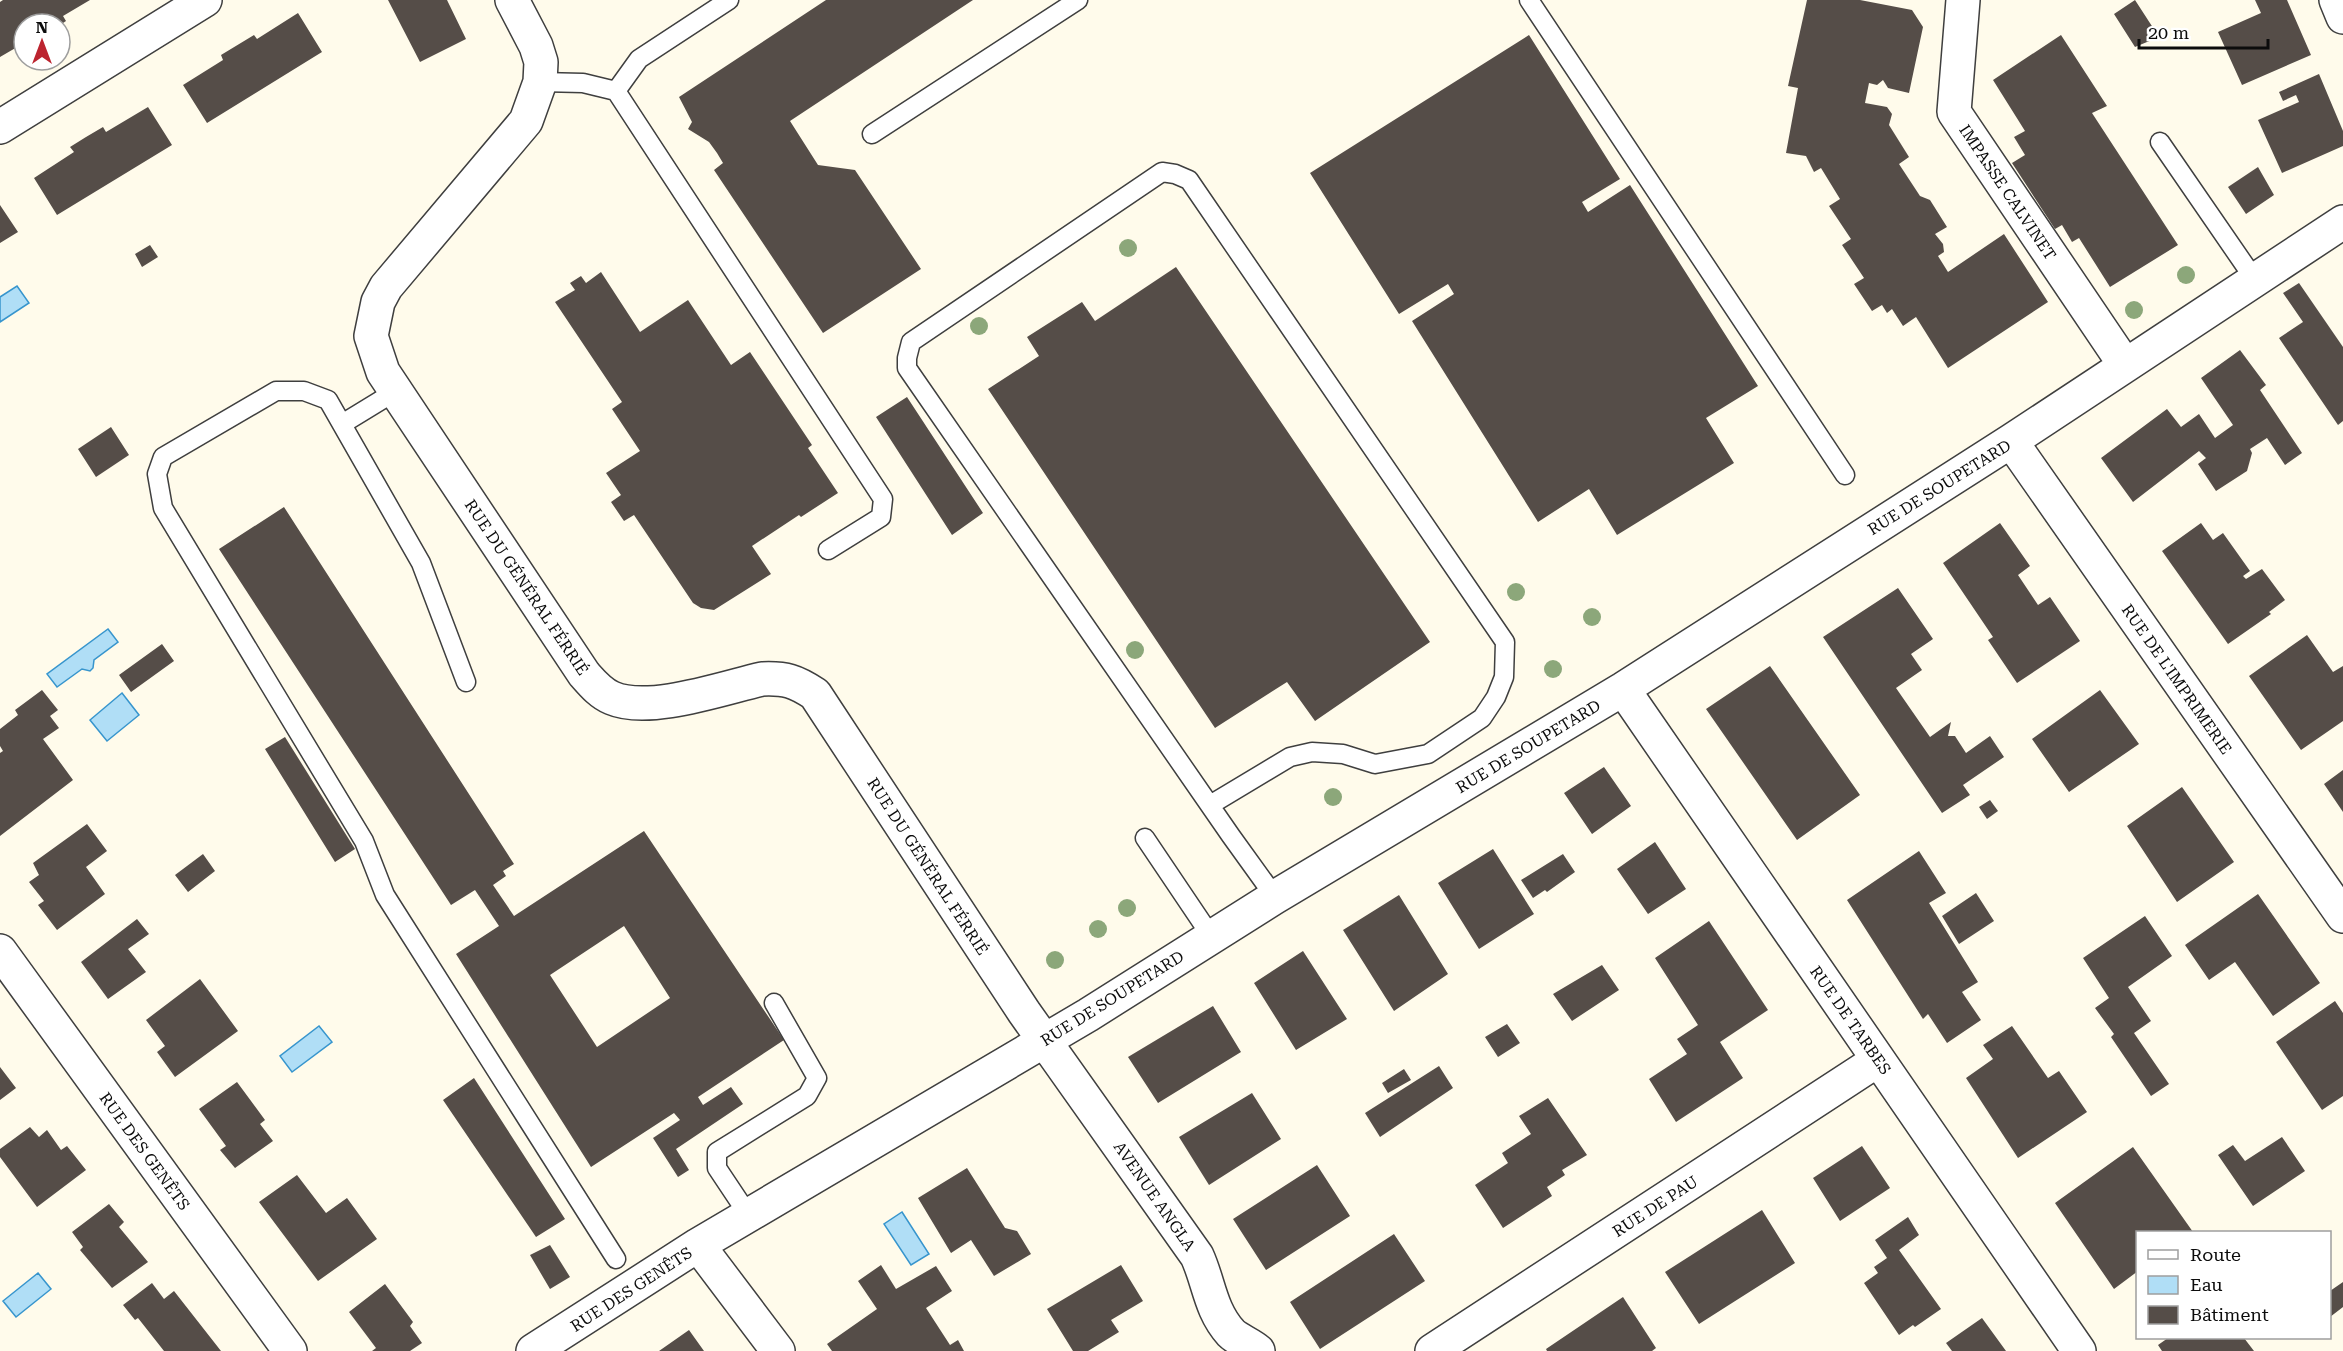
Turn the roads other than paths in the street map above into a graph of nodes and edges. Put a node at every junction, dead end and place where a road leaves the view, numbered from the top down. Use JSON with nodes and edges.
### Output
{"nodes":[{"id":1,"x":205,"y":0,"type":"edge"},
{"id":2,"x":512,"y":0,"type":"edge"},
{"id":3,"x":729,"y":0,"type":"edge"},
{"id":4,"x":1078,"y":0,"type":"edge"},
{"id":5,"x":1529,"y":0,"type":"edge"},
{"id":6,"x":1963,"y":0,"type":"edge"},
{"id":7,"x":2336,"y":0,"type":"edge"},
{"id":8,"x":2343,"y":17,"type":"edge"},
{"id":9,"x":540,"y":82,"type":"junction"},
{"id":10,"x":616,"y":91,"type":"junction"},
{"id":11,"x":0,"y":127,"type":"edge"},
{"id":12,"x":872,"y":134,"type":"dead end"},
{"id":13,"x":2160,"y":142,"type":"dead end"},
{"id":14,"x":2343,"y":222,"type":"edge"},
{"id":15,"x":2255,"y":280,"type":"junction"},
{"id":16,"x":2125,"y":365,"type":"junction"},
{"id":17,"x":396,"y":391,"type":"junction"},
{"id":18,"x":342,"y":424,"type":"junction"},
{"id":19,"x":2011,"y":441,"type":"junction"},
{"id":20,"x":1845,"y":475,"type":"dead end"},
{"id":21,"x":828,"y":550,"type":"dead end"},
{"id":22,"x":466,"y":682,"type":"dead end"},
{"id":23,"x":1623,"y":689,"type":"junction"},
{"id":24,"x":1210,"y":805,"type":"junction"},
{"id":25,"x":1145,"y":838,"type":"dead end"},
{"id":26,"x":1275,"y":897,"type":"junction"},
{"id":27,"x":2343,"y":916,"type":"edge"},
{"id":28,"x":1211,"y":936,"type":"junction"},
{"id":29,"x":0,"y":951,"type":"edge"},
{"id":30,"x":774,"y":1003,"type":"dead end"},
{"id":31,"x":1044,"y":1040,"type":"junction"},
{"id":32,"x":1878,"y":1060,"type":"junction"},
{"id":33,"x":749,"y":1216,"type":"junction"},
{"id":34,"x":698,"y":1245,"type":"junction"},
{"id":35,"x":616,"y":1259,"type":"dead end"},
{"id":36,"x":290,"y":1351,"type":"edge"},
{"id":37,"x":533,"y":1351,"type":"edge"},
{"id":38,"x":778,"y":1351,"type":"edge"},
{"id":39,"x":1258,"y":1351,"type":"edge"},
{"id":40,"x":1432,"y":1351,"type":"edge"},
{"id":41,"x":2079,"y":1351,"type":"edge"}],
"edges":[{"from":1,"to":11,"type":"street"},
{"from":2,"to":9,"type":"street","name":"RUE DU GÉNÉRAL FÉRRIÉ"},
{"from":3,"to":10,"type":"lane"},
{"from":4,"to":12,"type":"lane"},
{"from":5,"to":20,"type":"lane"},
{"from":6,"to":16,"type":"street","name":"IMPASSE CALVINET"},
{"from":7,"to":8,"type":"street"},
{"from":9,"to":10,"type":"lane"},
{"from":9,"to":17,"type":"street","name":"RUE DU GÉNÉRAL FÉRRIÉ"},
{"from":10,"to":21,"type":"lane"},
{"from":13,"to":15,"type":"lane"},
{"from":14,"to":15,"type":"street","name":"RUE DE SOUPETARD"},
{"from":15,"to":16,"type":"street","name":"RUE DE SOUPETARD"},
{"from":16,"to":19,"type":"street","name":"RUE DE SOUPETARD"},
{"from":17,"to":18,"type":"lane"},
{"from":17,"to":31,"type":"street","name":"RUE DU GÉNÉRAL FÉRRIÉ"},
{"from":18,"to":22,"type":"lane"},
{"from":18,"to":35,"type":"lane"},
{"from":19,"to":23,"type":"street","name":"RUE DE SOUPETARD"},
{"from":19,"to":27,"type":"street","name":"RUE DE L'IMPRIMERIE"},
{"from":23,"to":26,"type":"street","name":"RUE DE SOUPETARD"},
{"from":23,"to":32,"type":"street","name":"RUE DE TARBES"},
{"from":24,"to":24,"type":"lane"},
{"from":24,"to":26,"type":"lane"},
{"from":25,"to":28,"type":"lane"},
{"from":26,"to":28,"type":"street","name":"RUE DE SOUPETARD"},
{"from":28,"to":31,"type":"street","name":"RUE DE SOUPETARD"},
{"from":29,"to":36,"type":"street","name":"RUE DES GENÊTS"},
{"from":30,"to":33,"type":"lane"},
{"from":31,"to":33,"type":"street","name":"RUE DE SOUPETARD"},
{"from":31,"to":39,"type":"street","name":"AVENUE ANGLA"},
{"from":32,"to":40,"type":"street","name":"RUE DE PAU"},
{"from":32,"to":41,"type":"street","name":"RUE DE TARBES"},
{"from":33,"to":34,"type":"street","name":"RUE DE SOUPETARD"},
{"from":34,"to":37,"type":"street","name":"RUE DES GENÊTS"},
{"from":34,"to":38,"type":"street"}]}
